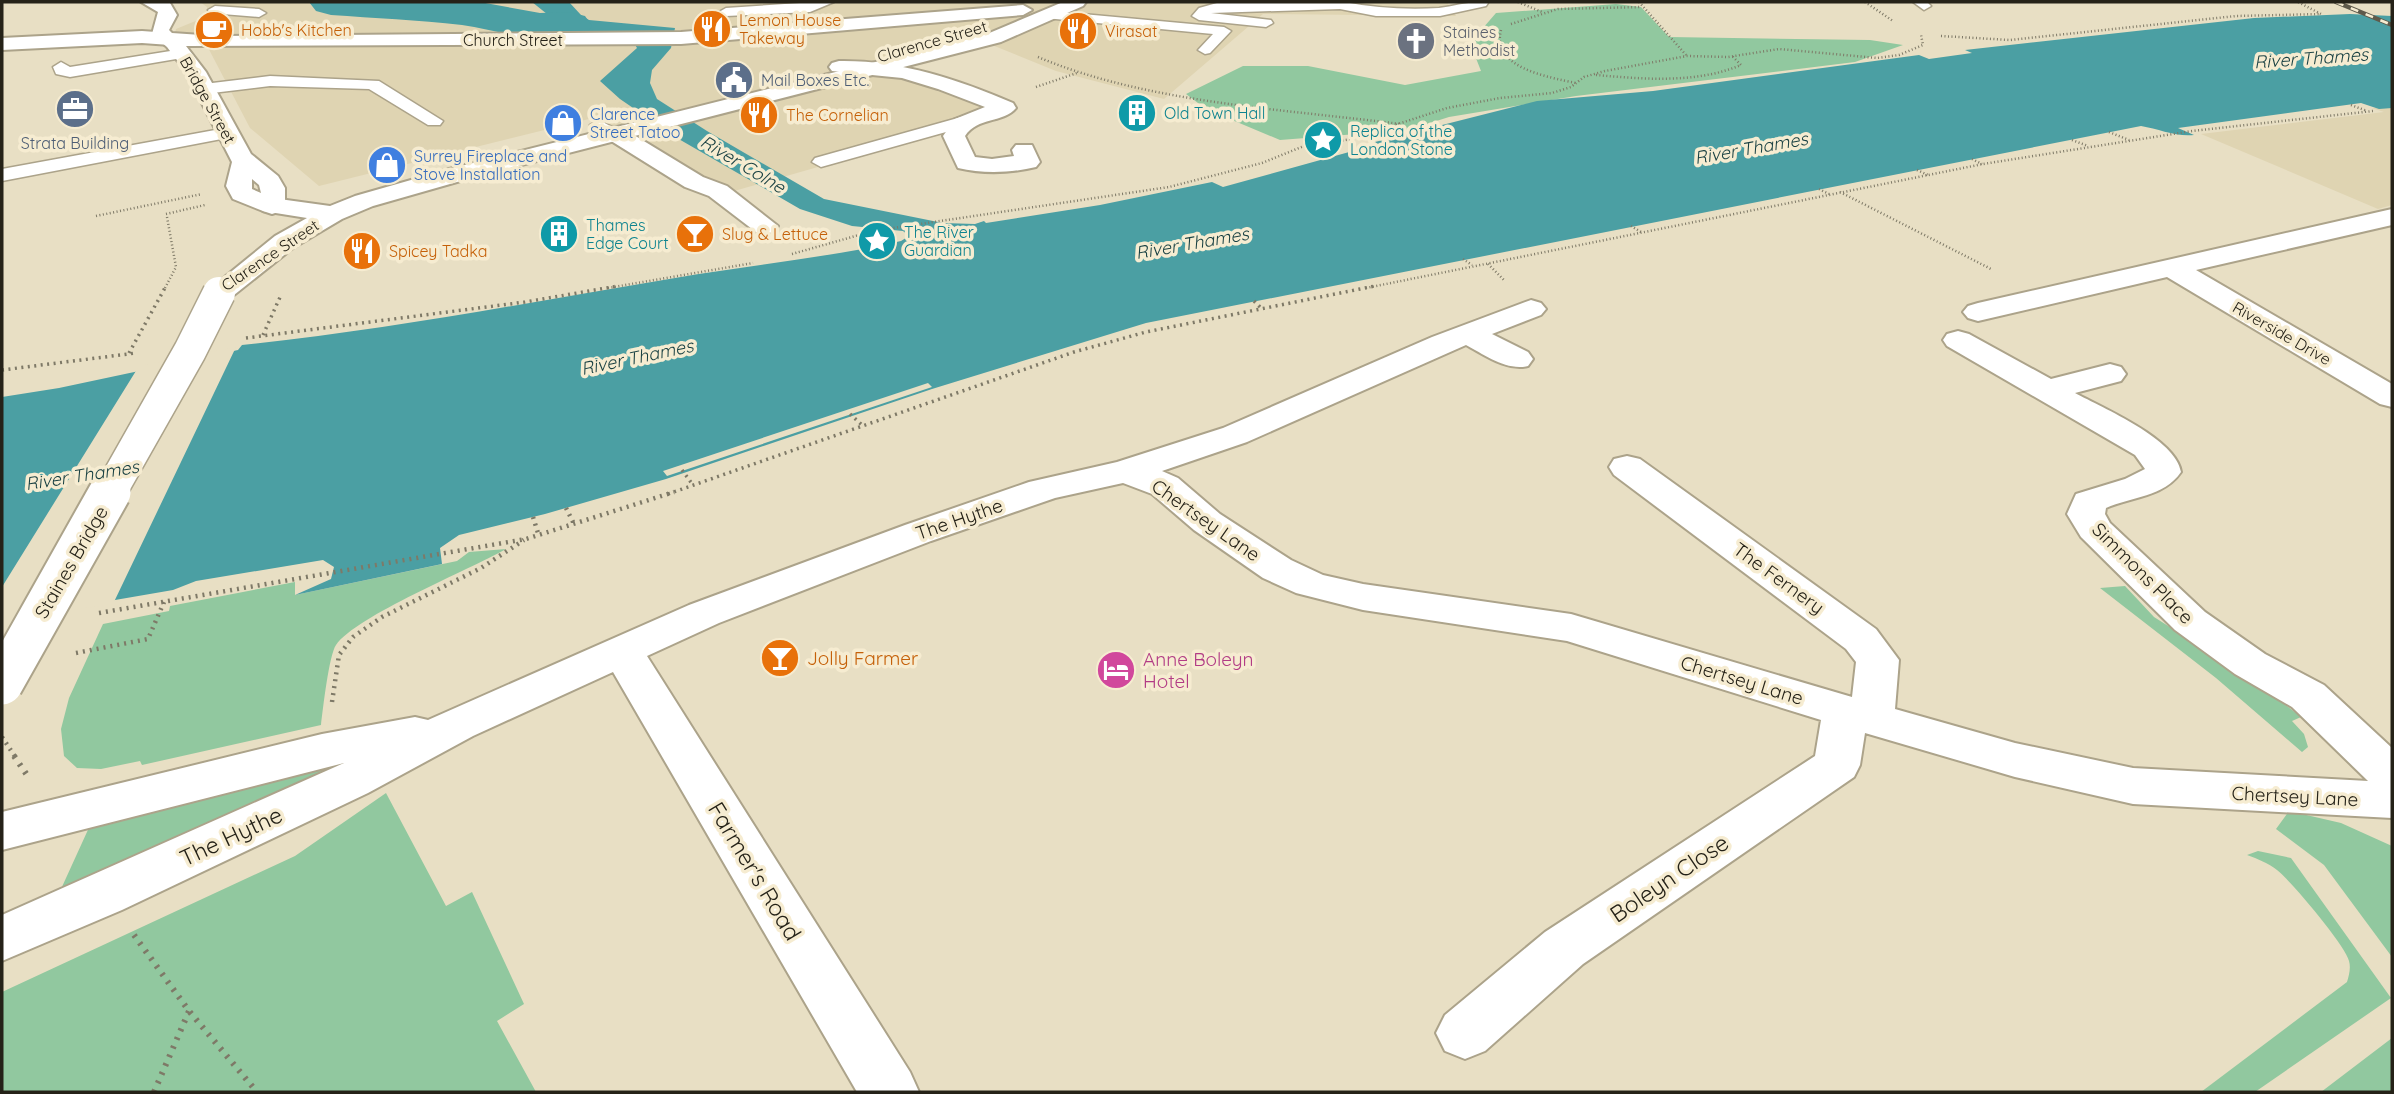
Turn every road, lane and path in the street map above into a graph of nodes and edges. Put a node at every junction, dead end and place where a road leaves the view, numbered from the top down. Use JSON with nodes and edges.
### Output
{"nodes":[{"id":1,"x":152,"y":2,"type":"edge"},
{"id":2,"x":238,"y":2,"type":"edge"},
{"id":3,"x":827,"y":2,"type":"edge"},
{"id":4,"x":1077,"y":2,"type":"edge"},
{"id":5,"x":1470,"y":2,"type":"edge"},
{"id":6,"x":1480,"y":2,"type":"edge"},
{"id":7,"x":1493,"y":2,"type":"edge"},
{"id":8,"x":1518,"y":2,"type":"edge"},
{"id":9,"x":1639,"y":2,"type":"edge"},
{"id":10,"x":2298,"y":2,"type":"edge"},
{"id":11,"x":1346,"y":4,"type":"edge"},
{"id":12,"x":1367,"y":5,"type":"dead end"},
{"id":13,"x":1642,"y":7,"type":"junction"},
{"id":14,"x":810,"y":8,"type":"junction"},
{"id":15,"x":726,"y":12,"type":"dead end"},
{"id":16,"x":1038,"y":12,"type":"edge"},
{"id":17,"x":1543,"y":12,"type":"junction"},
{"id":18,"x":260,"y":13,"type":"dead end"},
{"id":19,"x":1266,"y":23,"type":"dead end"},
{"id":20,"x":805,"y":29,"type":"junction"},
{"id":21,"x":1920,"y":35,"type":"dead end"},
{"id":22,"x":1933,"y":36,"type":"dead end"},
{"id":23,"x":2,"y":44,"type":"edge"},
{"id":24,"x":176,"y":46,"type":"junction"},
{"id":25,"x":1205,"y":50,"type":"dead end"},
{"id":26,"x":1027,"y":52,"type":"dead end"},
{"id":27,"x":1687,"y":56,"type":"junction"},
{"id":28,"x":1732,"y":56,"type":"junction"},
{"id":29,"x":839,"y":66,"type":"junction"},
{"id":30,"x":61,"y":67,"type":"dead end"},
{"id":31,"x":880,"y":68,"type":"junction"},
{"id":32,"x":1592,"y":75,"type":"junction"},
{"id":33,"x":1576,"y":83,"type":"junction"},
{"id":34,"x":204,"y":89,"type":"junction"},
{"id":35,"x":2351,"y":105,"type":"dead end"},
{"id":36,"x":688,"y":110,"type":"junction"},
{"id":37,"x":2368,"y":111,"type":"junction"},
{"id":38,"x":2373,"y":111,"type":"dead end"},
{"id":39,"x":434,"y":121,"type":"dead end"},
{"id":40,"x":965,"y":121,"type":"junction"},
{"id":41,"x":1404,"y":124,"type":"junction"},
{"id":42,"x":620,"y":127,"type":"junction"},
{"id":43,"x":2109,"y":132,"type":"dead end"},
{"id":44,"x":226,"y":133,"type":"junction"},
{"id":45,"x":2072,"y":139,"type":"dead end"},
{"id":46,"x":2130,"y":140,"type":"junction"},
{"id":47,"x":2089,"y":146,"type":"junction"},
{"id":48,"x":1024,"y":150,"type":"dead end"},
{"id":49,"x":107,"y":156,"type":"junction"},
{"id":50,"x":1972,"y":159,"type":"dead end"},
{"id":51,"x":821,"y":162,"type":"dead end"},
{"id":52,"x":1983,"y":164,"type":"junction"},
{"id":53,"x":1917,"y":170,"type":"dead end"},
{"id":54,"x":2,"y":175,"type":"edge"},
{"id":55,"x":1929,"y":175,"type":"junction"},
{"id":56,"x":2,"y":180,"type":"edge"},
{"id":57,"x":1819,"y":189,"type":"dead end"},
{"id":58,"x":1840,"y":192,"type":"junction"},
{"id":59,"x":204,"y":194,"type":"dead end"},
{"id":60,"x":1830,"y":194,"type":"junction"},
{"id":61,"x":194,"y":208,"type":"dead end"},
{"id":62,"x":283,"y":208,"type":"junction"},
{"id":63,"x":333,"y":214,"type":"junction"},
{"id":64,"x":96,"y":216,"type":"dead end"},
{"id":65,"x":2392,"y":217,"type":"edge"},
{"id":66,"x":765,"y":226,"type":"dead end"},
{"id":67,"x":1631,"y":226,"type":"dead end"},
{"id":68,"x":1642,"y":232,"type":"junction"},
{"id":69,"x":786,"y":256,"type":"dead end"},
{"id":70,"x":1463,"y":259,"type":"dead end"},
{"id":71,"x":761,"y":261,"type":"dead end"},
{"id":72,"x":1473,"y":266,"type":"junction"},
{"id":73,"x":2172,"y":268,"type":"junction"},
{"id":74,"x":219,"y":293,"type":"junction"},
{"id":75,"x":2045,"y":297,"type":"junction"},
{"id":76,"x":1254,"y":301,"type":"dead end"},
{"id":77,"x":1261,"y":308,"type":"junction"},
{"id":78,"x":1531,"y":309,"type":"dead end"},
{"id":79,"x":1468,"y":334,"type":"junction"},
{"id":80,"x":263,"y":336,"type":"dead end"},
{"id":81,"x":1517,"y":359,"type":"dead end"},
{"id":82,"x":2,"y":370,"type":"edge"},
{"id":83,"x":2110,"y":374,"type":"dead end"},
{"id":84,"x":2047,"y":390,"type":"junction"},
{"id":85,"x":2392,"y":397,"type":"edge"},
{"id":86,"x":850,"y":414,"type":"dead end"},
{"id":87,"x":862,"y":425,"type":"junction"},
{"id":88,"x":1627,"y":467,"type":"dead end"},
{"id":89,"x":682,"y":471,"type":"dead end"},
{"id":90,"x":1123,"y":472,"type":"junction"},
{"id":91,"x":693,"y":485,"type":"junction"},
{"id":92,"x":566,"y":508,"type":"dead end"},
{"id":93,"x":533,"y":517,"type":"dead end"},
{"id":94,"x":573,"y":522,"type":"junction"},
{"id":95,"x":538,"y":533,"type":"junction"},
{"id":96,"x":526,"y":539,"type":"junction"},
{"id":97,"x":164,"y":602,"type":"junction"},
{"id":98,"x":110,"y":611,"type":"dead end"},
{"id":99,"x":622,"y":650,"type":"junction"},
{"id":100,"x":75,"y":653,"type":"dead end"},
{"id":101,"x":2,"y":684,"type":"edge"},
{"id":102,"x":334,"y":694,"type":"dead end"},
{"id":103,"x":1858,"y":715,"type":"junction"},
{"id":104,"x":457,"y":725,"type":"junction"},
{"id":105,"x":2,"y":737,"type":"edge"},
{"id":106,"x":2392,"y":775,"type":"edge"},
{"id":107,"x":28,"y":777,"type":"dead end"},
{"id":108,"x":2392,"y":800,"type":"edge"},
{"id":109,"x":2,"y":831,"type":"edge"},
{"id":110,"x":104,"y":895,"type":"junction"},
{"id":111,"x":2,"y":939,"type":"edge"},
{"id":112,"x":190,"y":1011,"type":"junction"},
{"id":113,"x":1465,"y":1034,"type":"dead end"},
{"id":114,"x":154,"y":1092,"type":"edge"},
{"id":115,"x":257,"y":1092,"type":"edge"},
{"id":116,"x":889,"y":1092,"type":"edge"}],
"edges":[{"from":1,"to":24,"type":"street"},
{"from":2,"to":18,"type":"lane"},
{"from":3,"to":14,"type":"lane"},
{"from":4,"to":16,"type":"street"},
{"from":5,"to":6,"type":"lane"},
{"from":6,"to":7,"type":"lane"},
{"from":6,"to":11,"type":"lane"},
{"from":6,"to":12,"type":"lane"},
{"from":8,"to":17,"type":"path"},
{"from":9,"to":13,"type":"path"},
{"from":10,"to":22,"type":"path"},
{"from":11,"to":19,"type":"lane"},
{"from":13,"to":17,"type":"path"},
{"from":13,"to":27,"type":"path"},
{"from":14,"to":15,"type":"lane"},
{"from":14,"to":20,"type":"lane"},
{"from":16,"to":20,"type":"street","name":"Church Street"},
{"from":16,"to":25,"type":"lane"},
{"from":16,"to":29,"type":"street","name":"Clarence Street"},
{"from":16,"to":31,"type":"street","name":"Clarence Street"},
{"from":17,"to":33,"type":"path"},
{"from":20,"to":24,"type":"street","name":"Church Street"},
{"from":21,"to":28,"type":"path"},
{"from":23,"to":24,"type":"street","name":"Church Street"},
{"from":24,"to":30,"type":"lane"},
{"from":24,"to":34,"type":"street","name":"Bridge Street"},
{"from":26,"to":41,"type":"path"},
{"from":27,"to":28,"type":"path"},
{"from":27,"to":32,"type":"path"},
{"from":28,"to":32,"type":"path"},
{"from":29,"to":31,"type":"street"},
{"from":29,"to":36,"type":"street","name":"Clarence Street"},
{"from":31,"to":36,"type":"street","name":"Clarence Street"},
{"from":31,"to":40,"type":"street"},
{"from":32,"to":33,"type":"path"},
{"from":33,"to":41,"type":"path"},
{"from":34,"to":39,"type":"lane"},
{"from":34,"to":44,"type":"street","name":"Bridge Street"},
{"from":35,"to":37,"type":"path"},
{"from":36,"to":42,"type":"street","name":"Clarence Street"},
{"from":37,"to":38,"type":"path"},
{"from":37,"to":46,"type":"path"},
{"from":40,"to":48,"type":"street"},
{"from":40,"to":51,"type":"lane"},
{"from":41,"to":69,"type":"path"},
{"from":42,"to":62,"type":"street","name":"Clarence Street"},
{"from":42,"to":63,"type":"street","name":"Clarence Street"},
{"from":42,"to":66,"type":"street"},
{"from":43,"to":46,"type":"path"},
{"from":44,"to":49,"type":"lane"},
{"from":44,"to":62,"type":"street","name":"Bridge Street"},
{"from":45,"to":47,"type":"path"},
{"from":46,"to":47,"type":"path"},
{"from":47,"to":52,"type":"path"},
{"from":49,"to":54,"type":"lane"},
{"from":49,"to":56,"type":"lane"},
{"from":50,"to":52,"type":"path"},
{"from":52,"to":55,"type":"path"},
{"from":53,"to":55,"type":"path"},
{"from":55,"to":58,"type":"path"},
{"from":57,"to":60,"type":"path"},
{"from":58,"to":60,"type":"path"},
{"from":58,"to":75,"type":"path"},
{"from":59,"to":64,"type":"path"},
{"from":60,"to":68,"type":"path"},
{"from":61,"to":82,"type":"path"},
{"from":62,"to":63,"type":"street"},
{"from":62,"to":74,"type":"street","name":"Clarence Street"},
{"from":63,"to":74,"type":"street","name":"Clarence Street"},
{"from":65,"to":73,"type":"street"},
{"from":67,"to":68,"type":"path"},
{"from":68,"to":72,"type":"path"},
{"from":70,"to":72,"type":"path"},
{"from":71,"to":80,"type":"path"},
{"from":72,"to":77,"type":"path"},
{"from":73,"to":75,"type":"street"},
{"from":73,"to":85,"type":"street","name":"Riverside Drive"},
{"from":74,"to":101,"type":"street","name":"Staines Bridge","bridge":true},
{"from":75,"to":84,"type":"street","name":"Simmons Place"},
{"from":76,"to":77,"type":"path"},
{"from":77,"to":87,"type":"path"},
{"from":78,"to":79,"type":"street","name":"The Hythe"},
{"from":79,"to":81,"type":"street"},
{"from":79,"to":90,"type":"street","name":"The Hythe"},
{"from":83,"to":84,"type":"street"},
{"from":84,"to":106,"type":"street","name":"Simmons Place"},
{"from":86,"to":87,"type":"path"},
{"from":87,"to":91,"type":"path"},
{"from":88,"to":103,"type":"street","name":"The Fernery"},
{"from":89,"to":91,"type":"path"},
{"from":90,"to":99,"type":"street","name":"The Hythe"},
{"from":90,"to":103,"type":"street","name":"Chertsey Lane"},
{"from":91,"to":94,"type":"path"},
{"from":92,"to":94,"type":"path"},
{"from":93,"to":95,"type":"path"},
{"from":94,"to":95,"type":"path"},
{"from":95,"to":96,"type":"path"},
{"from":96,"to":97,"type":"path"},
{"from":96,"to":102,"type":"path"},
{"from":97,"to":98,"type":"path"},
{"from":97,"to":100,"type":"path"},
{"from":99,"to":104,"type":"street","name":"The Hythe"},
{"from":99,"to":116,"type":"street","name":"Farmer's Road"},
{"from":103,"to":108,"type":"street","name":"Chertsey Lane"},
{"from":103,"to":113,"type":"street","name":"Boleyn Close"},
{"from":104,"to":109,"type":"street","name":"The Hythe"},
{"from":104,"to":110,"type":"street","name":"The Hythe"},
{"from":105,"to":107,"type":"path"},
{"from":110,"to":111,"type":"street","name":"The Hythe"},
{"from":110,"to":112,"type":"path"},
{"from":112,"to":114,"type":"path"},
{"from":112,"to":115,"type":"path"}]}
